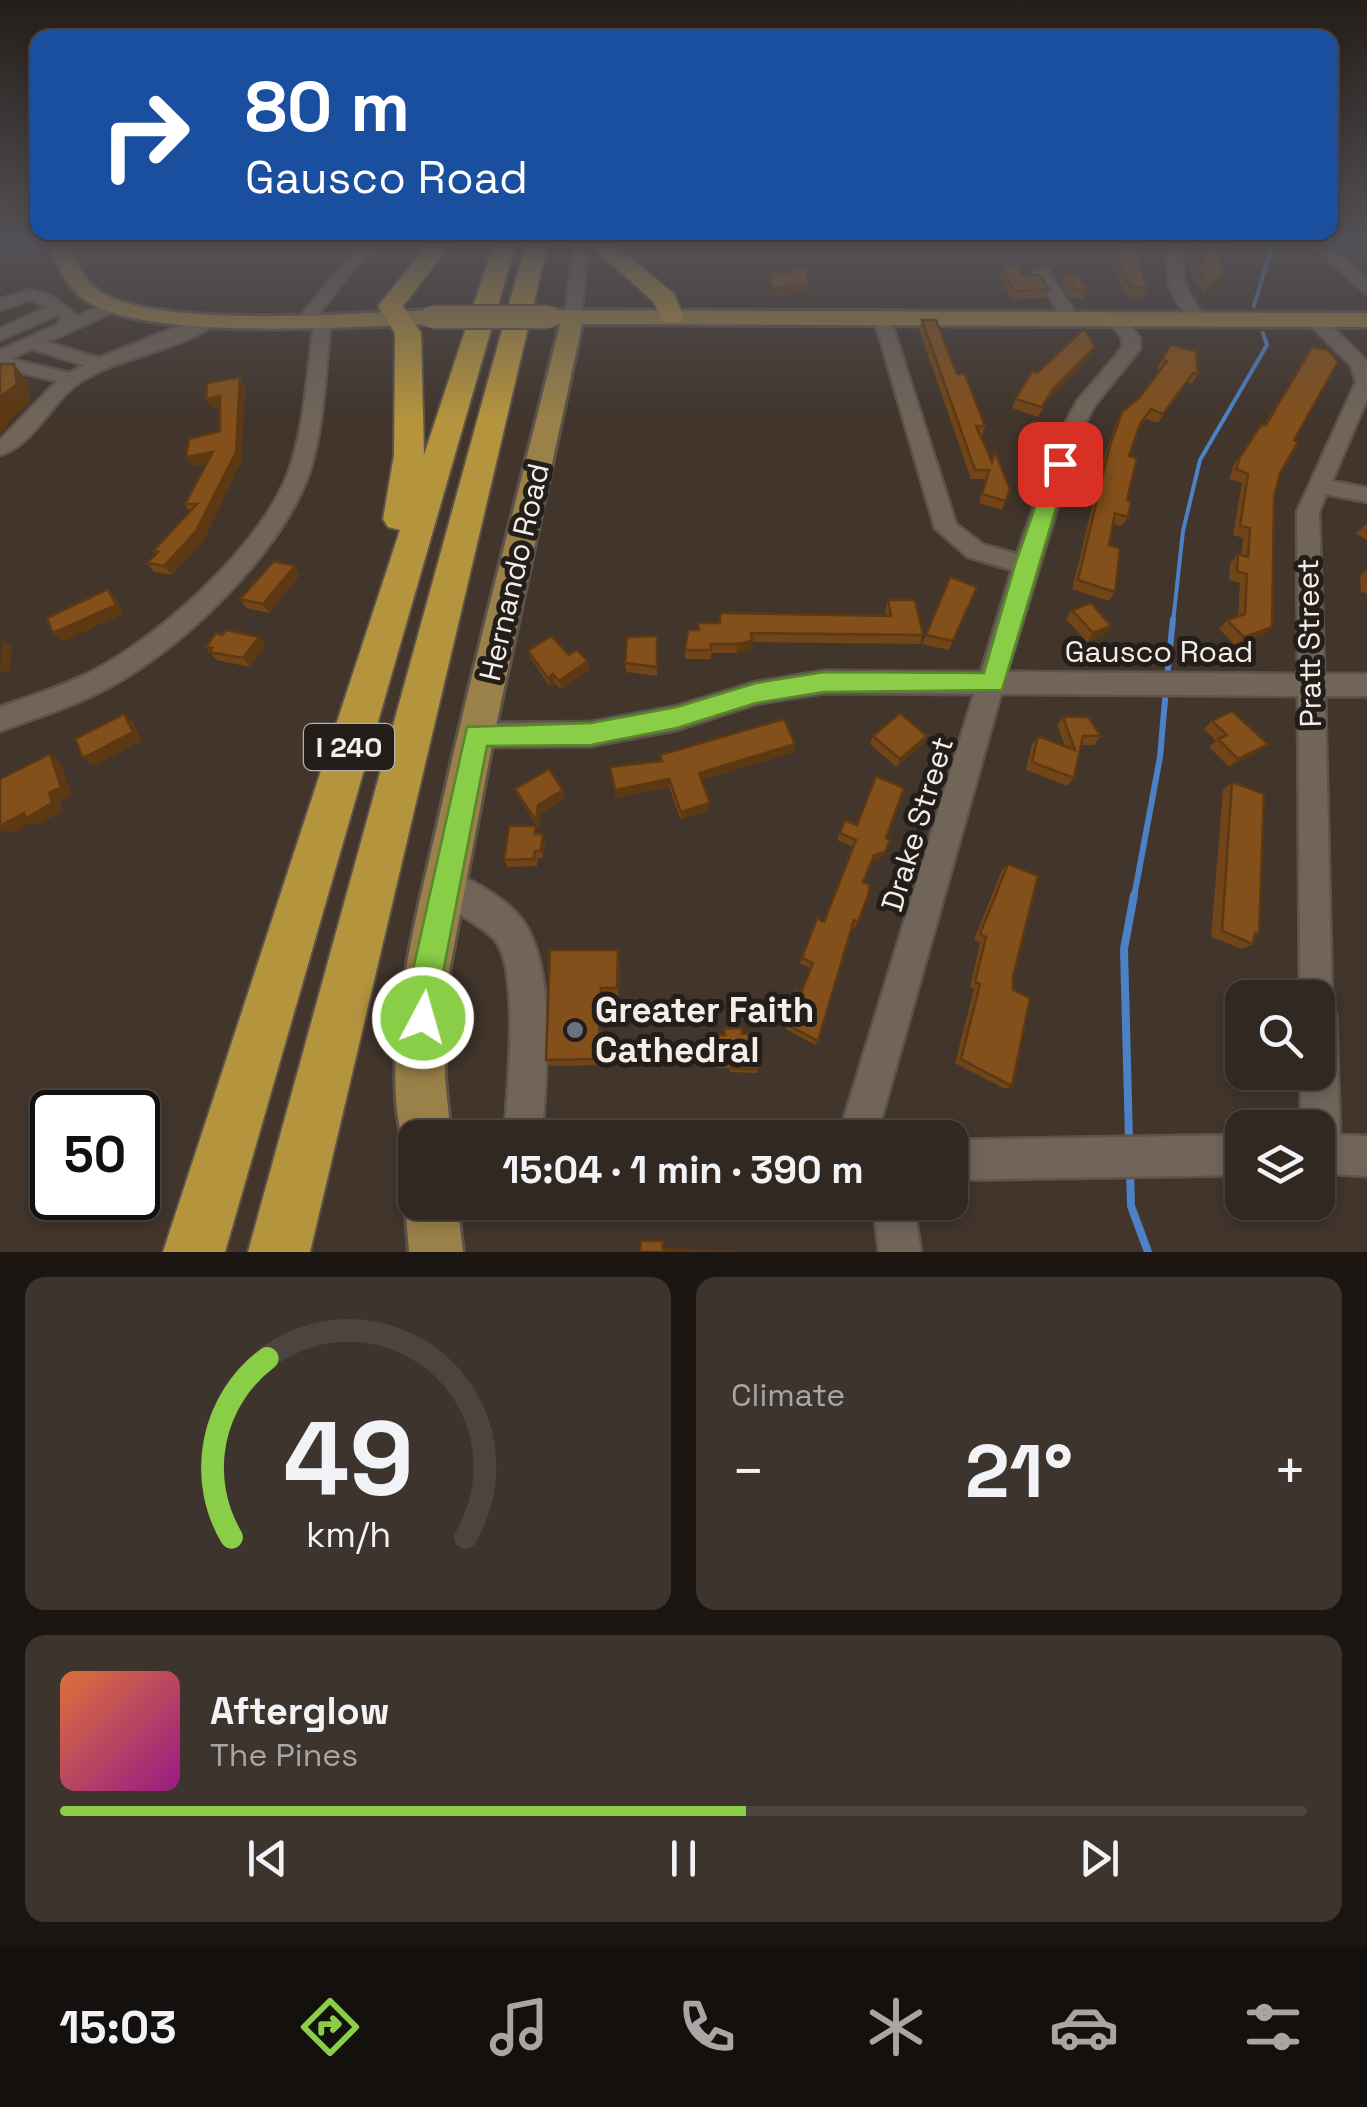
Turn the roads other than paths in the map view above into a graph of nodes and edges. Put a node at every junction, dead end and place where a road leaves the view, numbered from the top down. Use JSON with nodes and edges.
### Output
{"nodes":[{"id":1,"x":31,"y":301,"type":"edge"},
{"id":2,"x":41,"y":301,"type":"edge"},
{"id":3,"x":42,"y":301,"type":"edge"},
{"id":4,"x":46,"y":301,"type":"edge"},
{"id":5,"x":106,"y":301,"type":"edge"},
{"id":6,"x":325,"y":301,"type":"edge"},
{"id":7,"x":394,"y":301,"type":"edge"},
{"id":8,"x":487,"y":301,"type":"edge"},
{"id":9,"x":522,"y":301,"type":"edge"},
{"id":10,"x":565,"y":301,"type":"edge"},
{"id":11,"x":666,"y":301,"type":"edge"},
{"id":12,"x":1060,"y":301,"type":"edge"},
{"id":13,"x":1186,"y":301,"type":"edge"},
{"id":14,"x":0,"y":305,"type":"edge"},
{"id":15,"x":116,"y":305,"type":"junction"},
{"id":16,"x":561,"y":317,"type":"junction"},
{"id":17,"x":671,"y":317,"type":"junction"},
{"id":18,"x":214,"y":318,"type":"junction"},
{"id":19,"x":396,"y":318,"type":"junction"},
{"id":20,"x":882,"y":318,"type":"junction"},
{"id":21,"x":314,"y":319,"type":"junction"},
{"id":22,"x":1071,"y":319,"type":"junction"},
{"id":23,"x":0,"y":320,"type":"edge"},
{"id":24,"x":1116,"y":320,"type":"junction"},
{"id":25,"x":1199,"y":320,"type":"junction"},
{"id":26,"x":1314,"y":320,"type":"junction"},
{"id":27,"x":1367,"y":320,"type":"edge"},
{"id":28,"x":62,"y":329,"type":"junction"},
{"id":29,"x":0,"y":336,"type":"edge"},
{"id":30,"x":30,"y":343,"type":"junction"},
{"id":31,"x":0,"y":357,"type":"edge"},
{"id":32,"x":104,"y":365,"type":"junction"},
{"id":33,"x":70,"y":380,"type":"junction"},
{"id":34,"x":0,"y":449,"type":"edge"},
{"id":35,"x":1319,"y":486,"type":"junction"},
{"id":36,"x":1367,"y":495,"type":"edge"},
{"id":37,"x":1025,"y":565,"type":"junction"},
{"id":38,"x":393,"y":604,"type":"junction"},
{"id":39,"x":993,"y":683,"type":"junction"},
{"id":40,"x":1310,"y":685,"type":"junction"},
{"id":41,"x":1367,"y":685,"type":"edge"},
{"id":42,"x":0,"y":719,"type":"edge"},
{"id":43,"x":476,"y":735,"type":"junction"},
{"id":44,"x":446,"y":884,"type":"junction"},
{"id":45,"x":1317,"y":980,"type":"edge"},
{"id":46,"x":424,"y":1120,"type":"edge"},
{"id":47,"x":524,"y":1120,"type":"edge"},
{"id":48,"x":862,"y":1120,"type":"edge"},
{"id":49,"x":1225,"y":1155,"type":"edge"},
{"id":50,"x":1335,"y":1155,"type":"edge"},
{"id":51,"x":1367,"y":1156,"type":"edge"},
{"id":52,"x":968,"y":1160,"type":"edge"},
{"id":53,"x":433,"y":1220,"type":"edge"},
{"id":54,"x":896,"y":1220,"type":"edge"},
{"id":55,"x":194,"y":1252,"type":"edge"},
{"id":56,"x":279,"y":1252,"type":"edge"},
{"id":57,"x":436,"y":1252,"type":"edge"},
{"id":58,"x":900,"y":1252,"type":"edge"}],
"edges":[{"from":1,"to":14,"type":"street"},
{"from":2,"to":23,"type":"street"},
{"from":3,"to":29,"type":"street"},
{"from":4,"to":28,"type":"street"},
{"from":5,"to":15,"type":"main road"},
{"from":6,"to":21,"type":"street"},
{"from":7,"to":19,"type":"highway"},
{"from":8,"to":38,"type":"highway","number":"I 240"},
{"from":9,"to":56,"type":"highway","number":"I 240"},
{"from":10,"to":16,"type":"street","name":"Hernando Road"},
{"from":11,"to":17,"type":"highway"},
{"from":12,"to":22,"type":"street"},
{"from":13,"to":25,"type":"street"},
{"from":15,"to":18,"type":"main road"},
{"from":15,"to":28,"type":"street"},
{"from":16,"to":17,"type":"main road"},
{"from":16,"to":19,"type":"main road","bridge":true},
{"from":16,"to":43,"type":"main road","name":"Hernando Road"},
{"from":17,"to":20,"type":"main road"},
{"from":18,"to":21,"type":"main road"},
{"from":18,"to":32,"type":"street"},
{"from":19,"to":21,"type":"main road"},
{"from":19,"to":38,"type":"highway"},
{"from":20,"to":22,"type":"main road"},
{"from":20,"to":37,"type":"street"},
{"from":21,"to":42,"type":"street"},
{"from":22,"to":24,"type":"main road"},
{"from":24,"to":25,"type":"main road"},
{"from":24,"to":37,"type":"street","name":"Drake Street"},
{"from":25,"to":26,"type":"main road"},
{"from":26,"to":27,"type":"main road"},
{"from":26,"to":35,"type":"street","name":"Pratt Street"},
{"from":28,"to":30,"type":"street"},
{"from":30,"to":31,"type":"street"},
{"from":30,"to":32,"type":"street"},
{"from":31,"to":33,"type":"street"},
{"from":32,"to":33,"type":"street"},
{"from":33,"to":34,"type":"street"},
{"from":35,"to":36,"type":"street"},
{"from":35,"to":40,"type":"street","name":"Pratt Street"},
{"from":37,"to":39,"type":"street","name":"Drake Street"},
{"from":38,"to":55,"type":"highway","number":"I 240"},
{"from":39,"to":40,"type":"street","name":"Gausco Road"},
{"from":39,"to":43,"type":"street","name":"Gausco Road"},
{"from":39,"to":48,"type":"street","name":"Drake Street"},
{"from":40,"to":41,"type":"street","name":"Gausco Road"},
{"from":40,"to":45,"type":"street","name":"Pratt Street"},
{"from":43,"to":44,"type":"main road","name":"Hernando Road"},
{"from":44,"to":46,"type":"main road","name":"Hernando Road"},
{"from":44,"to":47,"type":"street"},
{"from":49,"to":52,"type":"street"},
{"from":50,"to":51,"type":"street"},
{"from":53,"to":57,"type":"main road"},
{"from":54,"to":58,"type":"street"}]}
